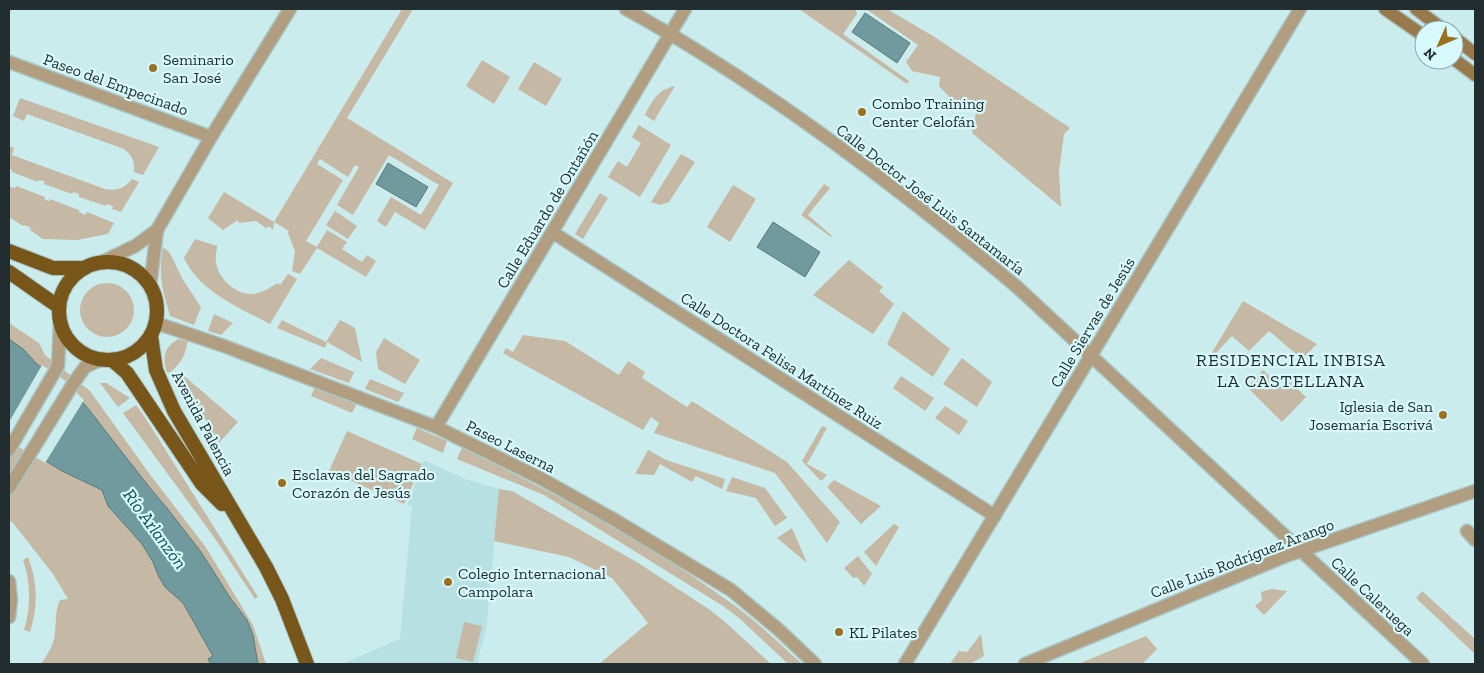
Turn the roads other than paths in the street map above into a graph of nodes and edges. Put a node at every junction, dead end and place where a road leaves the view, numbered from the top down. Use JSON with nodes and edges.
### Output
{"nodes":[{"id":1,"x":290,"y":9,"type":"edge"},
{"id":2,"x":626,"y":9,"type":"edge"},
{"id":3,"x":685,"y":9,"type":"edge"},
{"id":4,"x":1300,"y":9,"type":"edge"},
{"id":5,"x":1385,"y":9,"type":"edge"},
{"id":6,"x":1416,"y":9,"type":"edge"},
{"id":7,"x":1431,"y":20,"type":"edge"},
{"id":8,"x":1414,"y":29,"type":"edge"},
{"id":9,"x":670,"y":35,"type":"junction"},
{"id":10,"x":1464,"y":45,"type":"edge"},
{"id":11,"x":1475,"y":54,"type":"edge"},
{"id":12,"x":9,"y":62,"type":"edge"},
{"id":13,"x":1464,"y":66,"type":"edge"},
{"id":14,"x":1475,"y":74,"type":"edge"},
{"id":15,"x":211,"y":137,"type":"junction"},
{"id":16,"x":157,"y":230,"type":"junction"},
{"id":17,"x":552,"y":232,"type":"junction"},
{"id":18,"x":9,"y":251,"type":"edge"},
{"id":19,"x":102,"y":262,"type":"junction"},
{"id":20,"x":85,"y":268,"type":"junction"},
{"id":21,"x":9,"y":272,"type":"edge"},
{"id":22,"x":150,"y":286,"type":"junction"},
{"id":23,"x":59,"y":307,"type":"junction"},
{"id":24,"x":60,"y":322,"type":"junction"},
{"id":25,"x":156,"y":323,"type":"junction"},
{"id":26,"x":151,"y":336,"type":"junction"},
{"id":27,"x":1091,"y":356,"type":"junction"},
{"id":28,"x":106,"y":360,"type":"junction"},
{"id":29,"x":436,"y":427,"type":"junction"},
{"id":30,"x":9,"y":450,"type":"edge"},
{"id":31,"x":9,"y":488,"type":"edge"},
{"id":32,"x":1475,"y":491,"type":"edge"},
{"id":33,"x":995,"y":516,"type":"junction"},
{"id":34,"x":238,"y":521,"type":"junction"},
{"id":35,"x":1301,"y":551,"type":"junction"},
{"id":36,"x":9,"y":580,"type":"edge"},
{"id":37,"x":9,"y":617,"type":"edge"},
{"id":38,"x":912,"y":658,"type":"edge"},
{"id":39,"x":307,"y":664,"type":"edge"},
{"id":40,"x":815,"y":664,"type":"edge"},
{"id":41,"x":906,"y":664,"type":"edge"},
{"id":42,"x":1024,"y":664,"type":"edge"},
{"id":43,"x":1423,"y":664,"type":"edge"}],
"edges":[{"from":1,"to":15,"type":"street"},
{"from":2,"to":9,"type":"street","name":"Calle Doctor José Luis Santamaría"},
{"from":3,"to":9,"type":"street","name":"Calle Eduardo de Ontañón"},
{"from":4,"to":27,"type":"street","name":"Calle Siervas de Jesús"},
{"from":5,"to":8,"type":"main road"},
{"from":6,"to":7,"type":"main road"},
{"from":9,"to":17,"type":"street","name":"Calle Eduardo de Ontañón"},
{"from":9,"to":27,"type":"street","name":"Calle Doctor José Luis Santamaría"},
{"from":10,"to":11,"type":"main road"},
{"from":12,"to":15,"type":"street","name":"Paseo del Empecinado"},
{"from":13,"to":14,"type":"main road"},
{"from":15,"to":16,"type":"street"},
{"from":16,"to":19,"type":"street"},
{"from":16,"to":22,"type":"street"},
{"from":17,"to":29,"type":"street","name":"Calle Eduardo de Ontañón"},
{"from":17,"to":33,"type":"street","name":"Calle Doctora Felisa Martínez Ruiz"},
{"from":18,"to":20,"type":"highway"},
{"from":19,"to":20,"type":"highway"},
{"from":19,"to":22,"type":"highway"},
{"from":20,"to":23,"type":"highway"},
{"from":21,"to":23,"type":"highway"},
{"from":22,"to":25,"type":"highway"},
{"from":23,"to":24,"type":"highway"},
{"from":24,"to":28,"type":"highway"},
{"from":24,"to":30,"type":"street"},
{"from":25,"to":26,"type":"highway"},
{"from":25,"to":29,"type":"street","name":"Paseo Laserna"},
{"from":26,"to":28,"type":"highway"},
{"from":26,"to":34,"type":"highway","name":"Avenida Palencia"},
{"from":27,"to":33,"type":"street","name":"Calle Siervas de Jesús"},
{"from":27,"to":35,"type":"street","name":"Calle Doctor José Luis Santamaría"},
{"from":28,"to":31,"type":"street"},
{"from":28,"to":34,"type":"highway","name":"Avenida Palencia"},
{"from":29,"to":40,"type":"street","name":"Paseo Laserna"},
{"from":32,"to":35,"type":"street","name":"Calle Luis Rodríguez Arango"},
{"from":33,"to":38,"type":"street","name":"Calle Siervas de Jesús"},
{"from":34,"to":39,"type":"highway","name":"Avenida Palencia"},
{"from":35,"to":42,"type":"street","name":"Calle Luis Rodríguez Arango"},
{"from":35,"to":43,"type":"street","name":"Calle Caleruega"},
{"from":36,"to":37,"type":"street"},
{"from":38,"to":41,"type":"street","name":"Calle Siervas de Jesús"}]}
